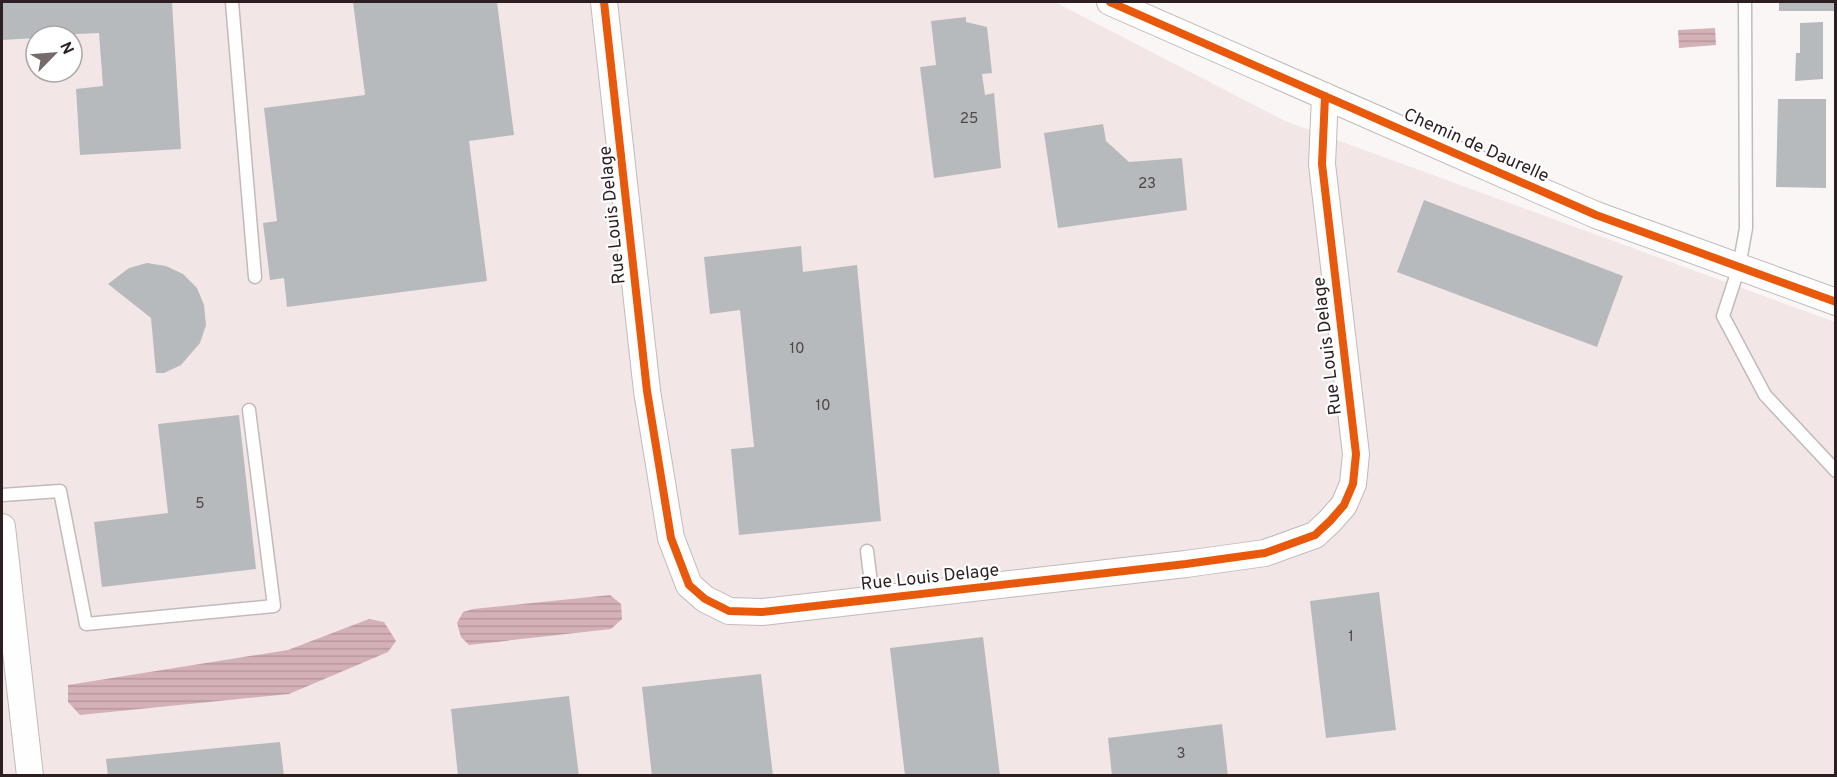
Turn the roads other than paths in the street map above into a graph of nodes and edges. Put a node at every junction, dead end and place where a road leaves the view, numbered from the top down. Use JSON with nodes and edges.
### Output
{"nodes":[{"id":1,"x":232,"y":2,"type":"edge"},
{"id":2,"x":604,"y":2,"type":"edge"},
{"id":3,"x":1110,"y":2,"type":"edge"},
{"id":4,"x":1745,"y":2,"type":"edge"},
{"id":5,"x":1325,"y":96,"type":"junction"},
{"id":6,"x":1739,"y":267,"type":"junction"},
{"id":7,"x":255,"y":277,"type":"dead end"},
{"id":8,"x":1836,"y":302,"type":"edge"},
{"id":9,"x":249,"y":410,"type":"dead end"},
{"id":10,"x":1836,"y":471,"type":"edge"},
{"id":11,"x":2,"y":495,"type":"edge"},
{"id":12,"x":2,"y":527,"type":"edge"},
{"id":13,"x":867,"y":551,"type":"dead end"},
{"id":14,"x":873,"y":599,"type":"junction"},
{"id":15,"x":30,"y":776,"type":"edge"}],
"edges":[{"from":1,"to":7,"type":"lane"},
{"from":2,"to":14,"type":"street","name":"Rue Louis Delage"},
{"from":3,"to":5,"type":"street","name":"Chemin de Daurelle"},
{"from":4,"to":6,"type":"lane"},
{"from":5,"to":6,"type":"street","name":"Chemin de Daurelle"},
{"from":5,"to":14,"type":"street","name":"Rue Louis Delage"},
{"from":6,"to":8,"type":"street","name":"Chemin de Daurelle"},
{"from":6,"to":10,"type":"lane"},
{"from":9,"to":11,"type":"lane"},
{"from":12,"to":15,"type":"street"},
{"from":13,"to":14,"type":"lane"}]}
